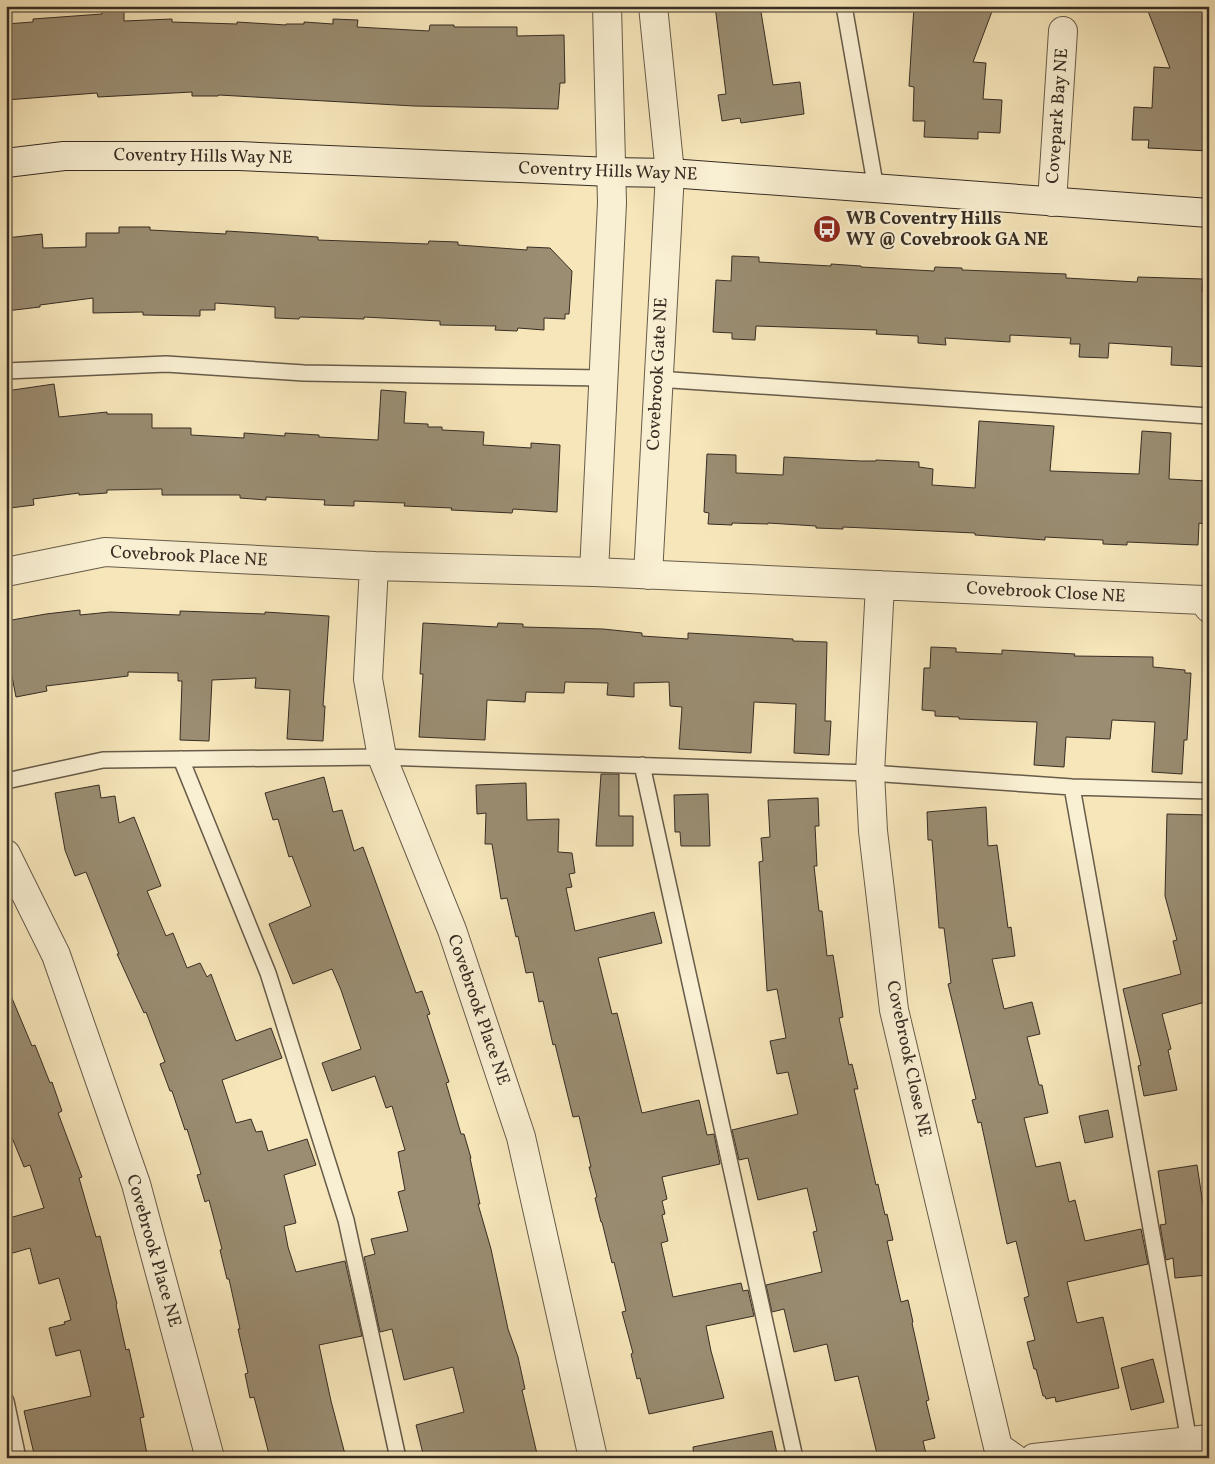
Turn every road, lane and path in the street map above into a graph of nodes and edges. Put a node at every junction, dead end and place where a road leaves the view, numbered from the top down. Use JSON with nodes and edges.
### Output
{"nodes":[{"id":1,"x":607,"y":6,"type":"edge"},
{"id":2,"x":653,"y":6,"type":"edge"},
{"id":3,"x":844,"y":6,"type":"edge"},
{"id":4,"x":1063,"y":30,"type":"dead end"},
{"id":5,"x":6,"y":163,"type":"edge"},
{"id":6,"x":611,"y":172,"type":"junction"},
{"id":7,"x":670,"y":173,"type":"junction"},
{"id":8,"x":876,"y":188,"type":"junction"},
{"id":9,"x":1052,"y":202,"type":"junction"},
{"id":10,"x":1209,"y":213,"type":"edge"},
{"id":11,"x":6,"y":371,"type":"edge"},
{"id":12,"x":603,"y":378,"type":"junction"},
{"id":13,"x":657,"y":379,"type":"junction"},
{"id":14,"x":1209,"y":416,"type":"edge"},
{"id":15,"x":374,"y":566,"type":"junction"},
{"id":16,"x":6,"y":572,"type":"edge"},
{"id":17,"x":594,"y":572,"type":"junction"},
{"id":18,"x":648,"y":575,"type":"junction"},
{"id":19,"x":880,"y":585,"type":"junction"},
{"id":20,"x":1209,"y":608,"type":"edge"},
{"id":21,"x":382,"y":757,"type":"junction"},
{"id":22,"x":180,"y":759,"type":"junction"},
{"id":23,"x":642,"y":765,"type":"junction"},
{"id":24,"x":870,"y":773,"type":"junction"},
{"id":25,"x":6,"y":781,"type":"edge"},
{"id":26,"x":1072,"y":787,"type":"junction"},
{"id":27,"x":1209,"y":791,"type":"edge"},
{"id":28,"x":6,"y":854,"type":"edge"},
{"id":29,"x":6,"y":1401,"type":"edge"},
{"id":30,"x":1199,"y":1440,"type":"edge"},
{"id":31,"x":18,"y":1458,"type":"edge"},
{"id":32,"x":210,"y":1458,"type":"edge"},
{"id":33,"x":398,"y":1458,"type":"edge"},
{"id":34,"x":593,"y":1458,"type":"edge"},
{"id":35,"x":795,"y":1458,"type":"edge"},
{"id":36,"x":1014,"y":1458,"type":"edge"},
{"id":37,"x":1034,"y":1458,"type":"edge"}],
"edges":[{"from":1,"to":6,"type":"street"},
{"from":2,"to":7,"type":"street","name":"Covebrook Gate NE"},
{"from":3,"to":8,"type":"lane"},
{"from":4,"to":9,"type":"street","name":"Covepark Bay NE"},
{"from":5,"to":6,"type":"street","name":"Coventry Hills Way NE"},
{"from":6,"to":7,"type":"street","name":"Coventry Hills Way NE"},
{"from":6,"to":12,"type":"street"},
{"from":7,"to":8,"type":"street","name":"Coventry Hills Way NE"},
{"from":7,"to":13,"type":"street","name":"Covebrook Gate NE"},
{"from":8,"to":9,"type":"street","name":"Coventry Hills Way NE"},
{"from":9,"to":10,"type":"street","name":"Coventry Hills Way NE"},
{"from":11,"to":12,"type":"lane"},
{"from":12,"to":17,"type":"street"},
{"from":13,"to":14,"type":"lane"},
{"from":13,"to":18,"type":"street","name":"Covebrook Gate NE"},
{"from":15,"to":16,"type":"street","name":"Covebrook Place NE"},
{"from":15,"to":17,"type":"street","name":"Covebrook Place NE"},
{"from":15,"to":21,"type":"street","name":"Covebrook Place NE"},
{"from":17,"to":18,"type":"street","name":"Covebrook Place NE"},
{"from":18,"to":19,"type":"street","name":"Covebrook Close NE"},
{"from":19,"to":20,"type":"street","name":"Covebrook Close NE"},
{"from":19,"to":24,"type":"street","name":"Covebrook Close NE"},
{"from":21,"to":22,"type":"lane"},
{"from":21,"to":23,"type":"lane"},
{"from":21,"to":34,"type":"street","name":"Covebrook Place NE"},
{"from":22,"to":25,"type":"lane"},
{"from":22,"to":33,"type":"lane"},
{"from":23,"to":24,"type":"lane"},
{"from":23,"to":35,"type":"lane"},
{"from":24,"to":26,"type":"lane"},
{"from":24,"to":36,"type":"street","name":"Covebrook Close NE"},
{"from":26,"to":27,"type":"lane"},
{"from":26,"to":30,"type":"lane"},
{"from":28,"to":32,"type":"street","name":"Covebrook Place NE"},
{"from":29,"to":31,"type":"lane"},
{"from":30,"to":37,"type":"street"}]}
